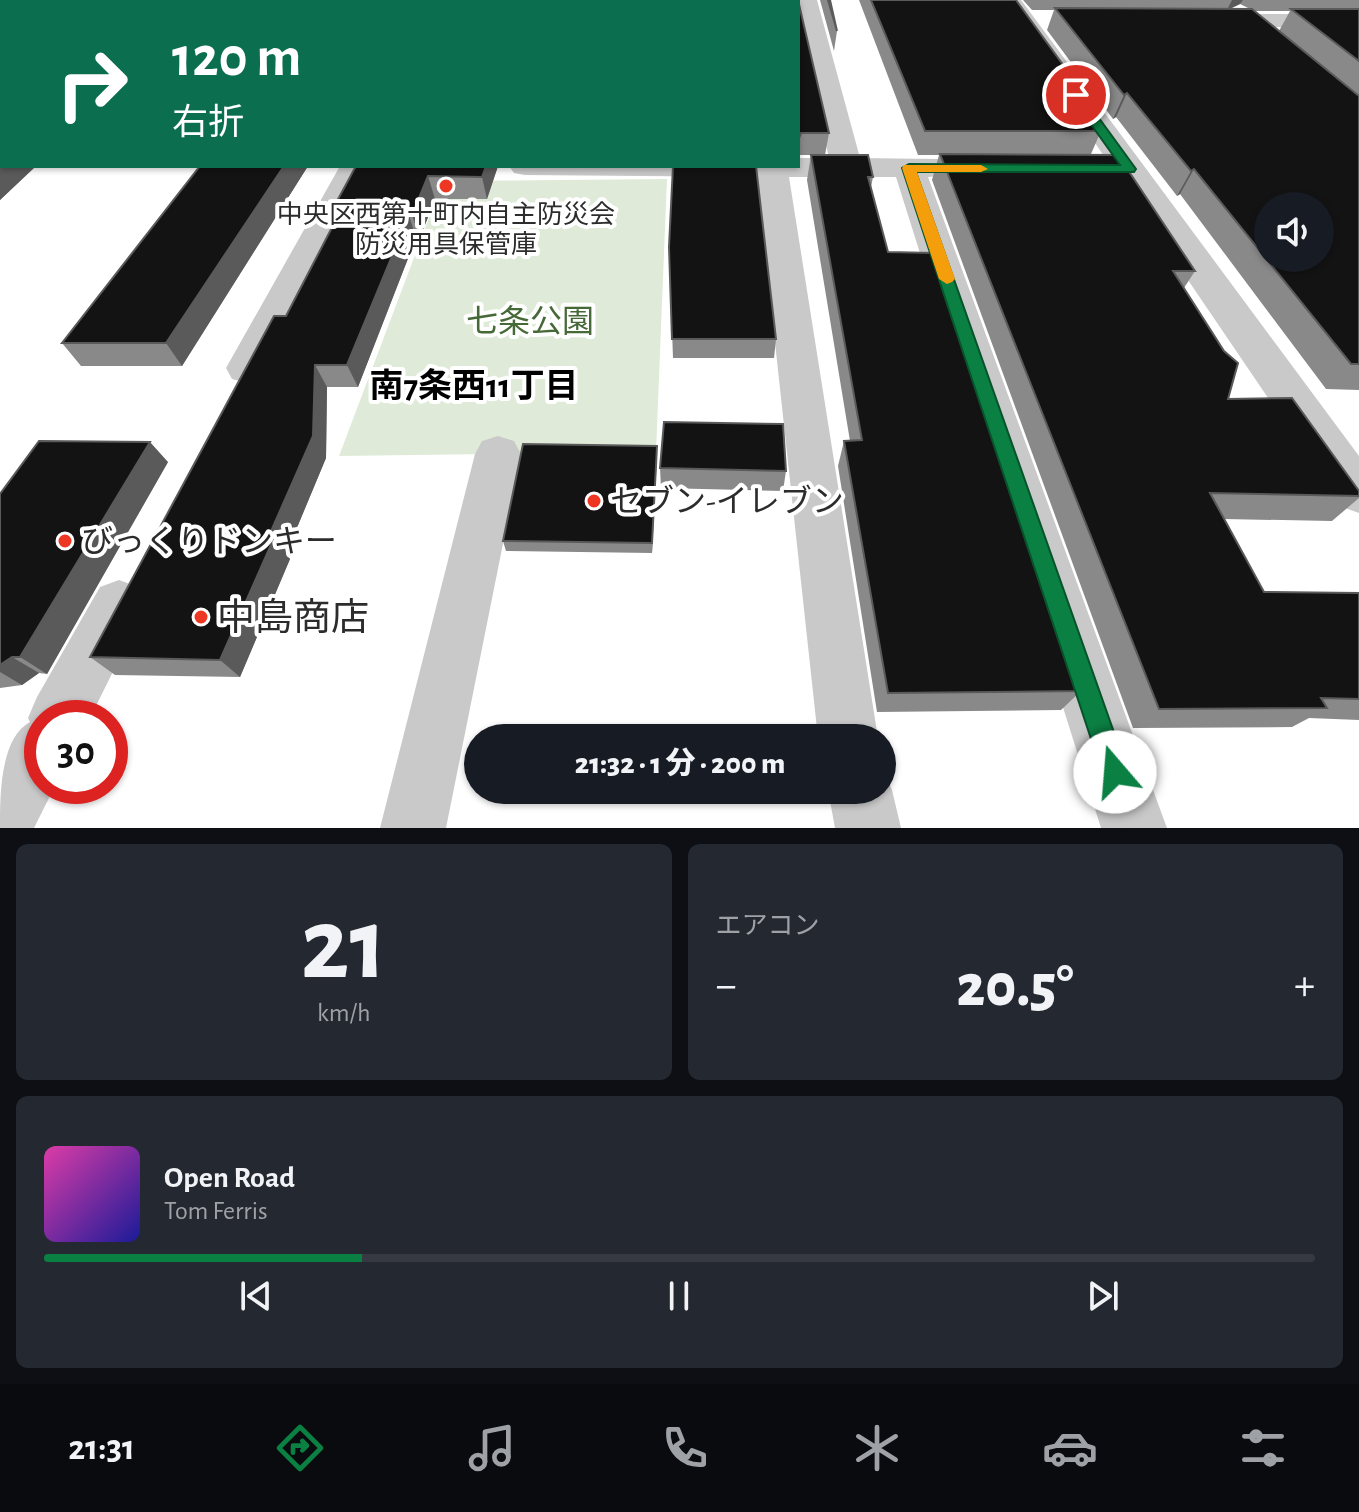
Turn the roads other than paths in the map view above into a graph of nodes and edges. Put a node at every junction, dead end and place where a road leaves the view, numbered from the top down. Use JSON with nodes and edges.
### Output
{"nodes":[{"id":1,"x":806,"y":0,"type":"edge"},
{"id":2,"x":1223,"y":0,"type":"edge"},
{"id":3,"x":1028,"y":13,"type":"edge"},
{"id":4,"x":1187,"y":21,"type":"edge"},
{"id":5,"x":1247,"y":21,"type":"junction"},
{"id":6,"x":1359,"y":21,"type":"edge"},
{"id":7,"x":1281,"y":50,"type":"edge"},
{"id":8,"x":800,"y":167,"type":"edge"},
{"id":9,"x":355,"y":168,"type":"edge"},
{"id":10,"x":772,"y":168,"type":"edge"},
{"id":11,"x":847,"y":168,"type":"junction"},
{"id":12,"x":909,"y":168,"type":"junction"},
{"id":13,"x":971,"y":168,"type":"edge"},
{"id":14,"x":230,"y":399,"type":"edge"},
{"id":15,"x":498,"y":454,"type":"dead end"},
{"id":16,"x":1359,"y":493,"type":"edge"},
{"id":17,"x":141,"y":565,"type":"edge"},
{"id":18,"x":68,"y":700,"type":"edge"},
{"id":19,"x":846,"y":724,"type":"edge"},
{"id":20,"x":24,"y":781,"type":"edge"},
{"id":21,"x":863,"y":804,"type":"edge"},
{"id":22,"x":0,"y":826,"type":"edge"},
{"id":23,"x":413,"y":828,"type":"edge"},
{"id":24,"x":868,"y":828,"type":"edge"},
{"id":25,"x":1134,"y":828,"type":"edge"}],
"edges":[{"from":1,"to":11,"type":"street"},
{"from":2,"to":5,"type":"street"},
{"from":3,"to":16,"type":"street"},
{"from":4,"to":5,"type":"street"},
{"from":5,"to":6,"type":"street"},
{"from":5,"to":7,"type":"street"},
{"from":8,"to":11,"type":"street"},
{"from":9,"to":14,"type":"street"},
{"from":10,"to":19,"type":"street"},
{"from":11,"to":12,"type":"street"},
{"from":12,"to":13,"type":"street"},
{"from":12,"to":25,"type":"street"},
{"from":15,"to":23,"type":"street"},
{"from":17,"to":18,"type":"street"},
{"from":20,"to":22,"type":"street"},
{"from":21,"to":24,"type":"street"}]}
